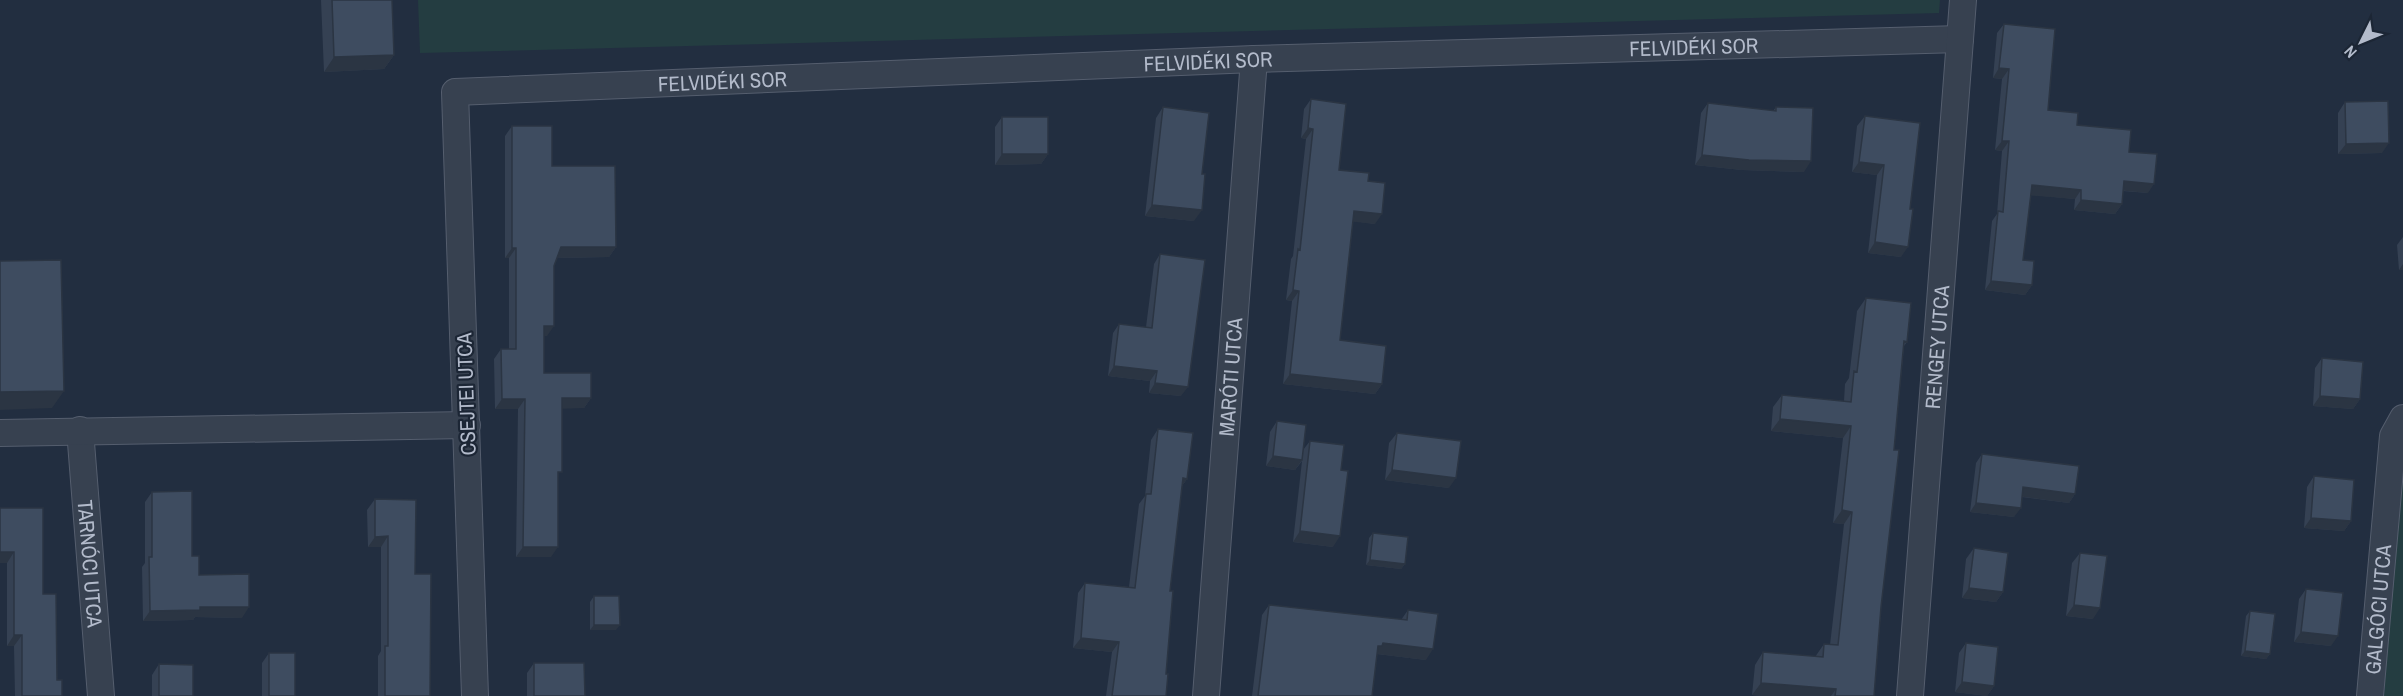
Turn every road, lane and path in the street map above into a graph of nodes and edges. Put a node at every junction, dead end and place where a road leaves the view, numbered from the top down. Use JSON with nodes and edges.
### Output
{"nodes":[{"id":1,"x":1963,"y":0,"type":"edge"},
{"id":2,"x":1960,"y":39,"type":"junction"},
{"id":3,"x":1254,"y":59,"type":"junction"},
{"id":4,"x":455,"y":92,"type":"joint"},
{"id":5,"x":2403,"y":418,"type":"edge"},
{"id":6,"x":467,"y":425,"type":"junction"},
{"id":7,"x":80,"y":430,"type":"junction"},
{"id":8,"x":0,"y":433,"type":"edge"},
{"id":9,"x":101,"y":696,"type":"edge"},
{"id":10,"x":475,"y":696,"type":"edge"},
{"id":11,"x":1206,"y":696,"type":"edge"},
{"id":12,"x":1910,"y":696,"type":"edge"},
{"id":13,"x":2370,"y":696,"type":"edge"}],
"edges":[{"from":1,"to":2,"type":"street","name":"RENGEY UTCA"},
{"from":2,"to":3,"type":"street","name":"FELVIDÉKI SOR"},
{"from":2,"to":12,"type":"street","name":"RENGEY UTCA"},
{"from":3,"to":4,"type":"street","name":"FELVIDÉKI SOR"},
{"from":3,"to":11,"type":"street","name":"MARÓTI UTCA"},
{"from":4,"to":6,"type":"street","name":"CSEJTEI UTCA"},
{"from":5,"to":13,"type":"street","name":"GALGÓCI UTCA"},
{"from":6,"to":7,"type":"street"},
{"from":6,"to":10,"type":"street","name":"CSEJTEI UTCA"},
{"from":7,"to":8,"type":"street"},
{"from":7,"to":9,"type":"street","name":"TARNÓCI UTCA"}]}
